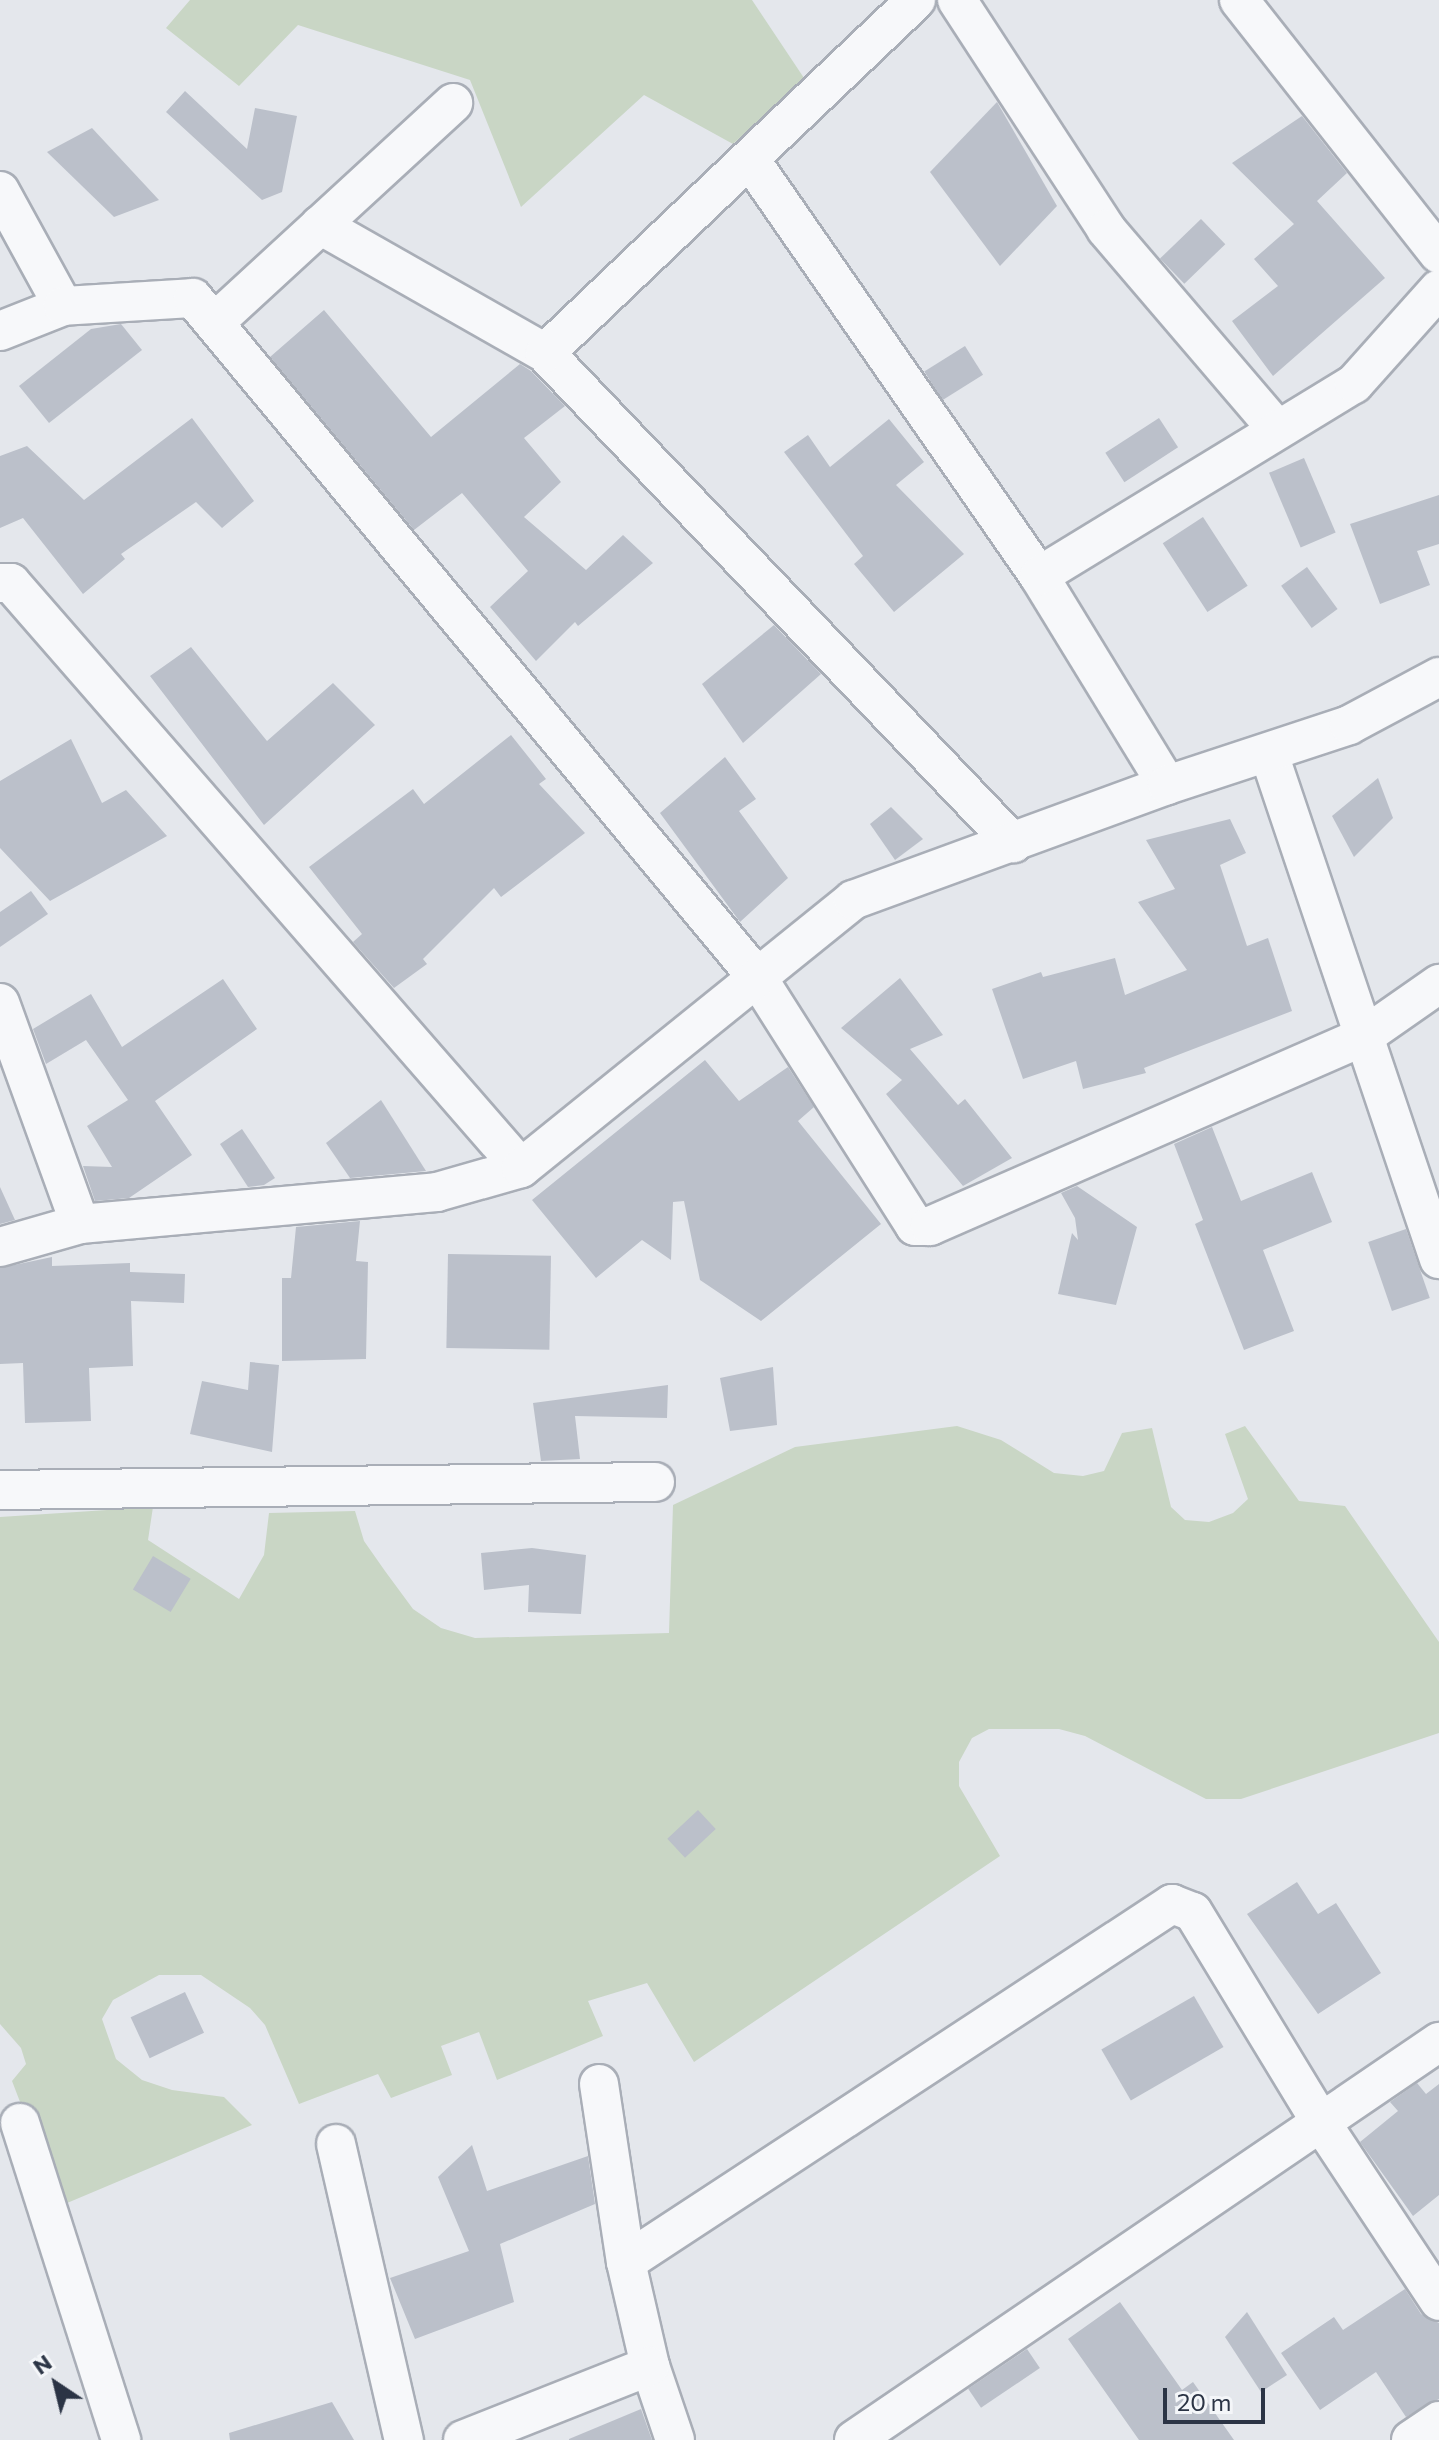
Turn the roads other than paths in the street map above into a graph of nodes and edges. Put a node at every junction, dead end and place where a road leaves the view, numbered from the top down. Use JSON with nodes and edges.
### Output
{"nodes":[{"id":1,"x":916,"y":0,"type":"edge"},
{"id":2,"x":957,"y":0,"type":"edge"},
{"id":3,"x":1239,"y":0,"type":"edge"},
{"id":4,"x":453,"y":103,"type":"dead end"},
{"id":5,"x":751,"y":161,"type":"junction"},
{"id":6,"x":0,"y":191,"type":"edge"},
{"id":7,"x":320,"y":225,"type":"junction"},
{"id":8,"x":1439,"y":254,"type":"edge"},
{"id":9,"x":1439,"y":289,"type":"edge"},
{"id":10,"x":63,"y":306,"type":"junction"},
{"id":11,"x":214,"y":323,"type":"junction"},
{"id":12,"x":0,"y":331,"type":"edge"},
{"id":13,"x":545,"y":353,"type":"junction"},
{"id":14,"x":1277,"y":429,"type":"junction"},
{"id":15,"x":1039,"y":576,"type":"junction"},
{"id":16,"x":0,"y":583,"type":"edge"},
{"id":17,"x":1439,"y":677,"type":"edge"},
{"id":18,"x":1269,"y":754,"type":"junction"},
{"id":19,"x":1167,"y":785,"type":"junction"},
{"id":20,"x":1013,"y":843,"type":"junction"},
{"id":21,"x":757,"y":977,"type":"junction"},
{"id":22,"x":1439,"y":984,"type":"edge"},
{"id":23,"x":0,"y":1003,"type":"edge"},
{"id":24,"x":1363,"y":1037,"type":"junction"},
{"id":25,"x":521,"y":1168,"type":"junction"},
{"id":26,"x":80,"y":1224,"type":"junction"},
{"id":27,"x":0,"y":1247,"type":"edge"},
{"id":28,"x":1439,"y":1259,"type":"edge"},
{"id":29,"x":655,"y":1482,"type":"dead end"},
{"id":30,"x":0,"y":1490,"type":"edge"},
{"id":31,"x":1439,"y":2042,"type":"edge"},
{"id":32,"x":599,"y":2084,"type":"dead end"},
{"id":33,"x":20,"y":2123,"type":"dead end"},
{"id":34,"x":1322,"y":2124,"type":"junction"},
{"id":35,"x":336,"y":2144,"type":"dead end"},
{"id":36,"x":626,"y":2262,"type":"junction"},
{"id":37,"x":1439,"y":2301,"type":"edge"},
{"id":38,"x":650,"y":2366,"type":"junction"},
{"id":39,"x":1439,"y":2421,"type":"edge"},
{"id":40,"x":121,"y":2440,"type":"edge"},
{"id":41,"x":404,"y":2440,"type":"edge"},
{"id":42,"x":463,"y":2440,"type":"edge"},
{"id":43,"x":675,"y":2440,"type":"edge"},
{"id":44,"x":854,"y":2440,"type":"edge"},
{"id":45,"x":1411,"y":2440,"type":"edge"}],
"edges":[{"from":1,"to":5,"type":"street"},
{"from":2,"to":14,"type":"street"},
{"from":3,"to":8,"type":"street"},
{"from":4,"to":7,"type":"street"},
{"from":5,"to":13,"type":"street"},
{"from":5,"to":15,"type":"street"},
{"from":6,"to":10,"type":"street"},
{"from":7,"to":11,"type":"street"},
{"from":7,"to":13,"type":"street"},
{"from":9,"to":14,"type":"street"},
{"from":10,"to":11,"type":"street"},
{"from":10,"to":12,"type":"street"},
{"from":11,"to":21,"type":"street"},
{"from":13,"to":20,"type":"street"},
{"from":14,"to":15,"type":"street"},
{"from":15,"to":19,"type":"street"},
{"from":16,"to":25,"type":"street"},
{"from":17,"to":18,"type":"street"},
{"from":18,"to":19,"type":"street"},
{"from":18,"to":24,"type":"street"},
{"from":19,"to":20,"type":"street"},
{"from":20,"to":21,"type":"street"},
{"from":21,"to":24,"type":"street"},
{"from":21,"to":25,"type":"street"},
{"from":22,"to":24,"type":"street"},
{"from":23,"to":26,"type":"street"},
{"from":24,"to":28,"type":"street"},
{"from":25,"to":26,"type":"street"},
{"from":26,"to":27,"type":"street"},
{"from":29,"to":30,"type":"street"},
{"from":31,"to":34,"type":"street"},
{"from":32,"to":36,"type":"street"},
{"from":33,"to":40,"type":"street"},
{"from":34,"to":36,"type":"street"},
{"from":34,"to":37,"type":"street"},
{"from":34,"to":44,"type":"street"},
{"from":35,"to":41,"type":"street"},
{"from":36,"to":38,"type":"street"},
{"from":38,"to":42,"type":"street"},
{"from":38,"to":43,"type":"street"},
{"from":39,"to":45,"type":"street"}]}
